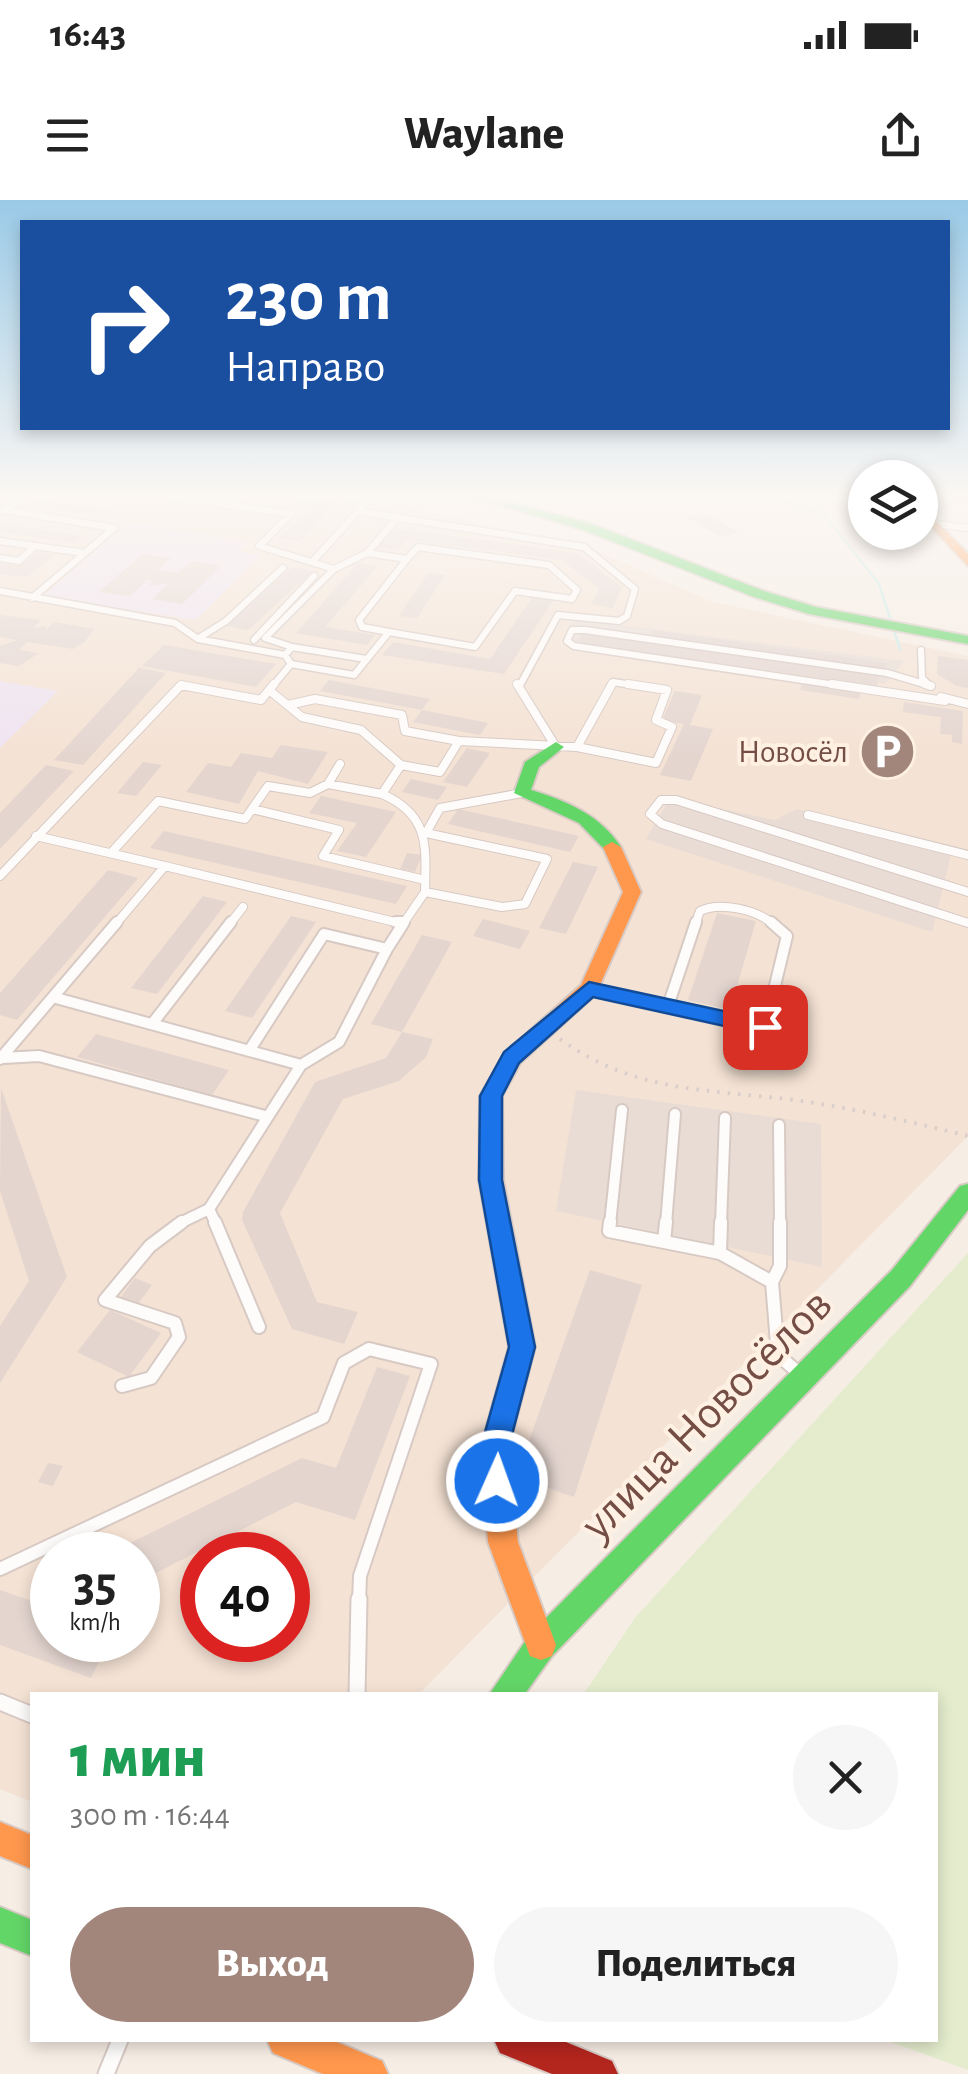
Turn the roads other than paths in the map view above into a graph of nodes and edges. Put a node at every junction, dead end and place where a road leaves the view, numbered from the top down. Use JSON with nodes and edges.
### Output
{"nodes":[{"id":1,"x":50,"y":583,"type":"edge"},
{"id":2,"x":267,"y":583,"type":"edge"},
{"id":3,"x":307,"y":583,"type":"edge"},
{"id":4,"x":320,"y":583,"type":"edge"},
{"id":5,"x":387,"y":583,"type":"edge"},
{"id":6,"x":569,"y":583,"type":"edge"},
{"id":7,"x":628,"y":583,"type":"edge"},
{"id":8,"x":732,"y":583,"type":"edge"},
{"id":9,"x":0,"y":592,"type":"edge"},
{"id":10,"x":32,"y":598,"type":"junction"},
{"id":11,"x":564,"y":607,"type":"dead end"},
{"id":12,"x":558,"y":616,"type":"junction"},
{"id":13,"x":389,"y":632,"type":"junction"},
{"id":14,"x":198,"y":638,"type":"junction"},
{"id":15,"x":265,"y":638,"type":"junction"},
{"id":16,"x":254,"y":640,"type":"junction"},
{"id":17,"x":968,"y":640,"type":"edge"},
{"id":18,"x":233,"y":645,"type":"junction"},
{"id":19,"x":292,"y":647,"type":"junction"},
{"id":20,"x":921,"y":650,"type":"dead end"},
{"id":21,"x":285,"y":656,"type":"junction"},
{"id":22,"x":366,"y":659,"type":"junction"},
{"id":23,"x":291,"y":664,"type":"junction"},
{"id":24,"x":931,"y":686,"type":"junction"},
{"id":25,"x":269,"y":690,"type":"junction"},
{"id":26,"x":945,"y":700,"type":"junction"},
{"id":27,"x":968,"y":704,"type":"edge"},
{"id":28,"x":288,"y":705,"type":"junction"},
{"id":29,"x":460,"y":741,"type":"junction"},
{"id":30,"x":566,"y":747,"type":"junction"},
{"id":31,"x":340,"y":764,"type":"dead end"},
{"id":32,"x":401,"y":764,"type":"junction"},
{"id":33,"x":328,"y":784,"type":"junction"},
{"id":34,"x":522,"y":793,"type":"junction"},
{"id":35,"x":382,"y":794,"type":"junction"},
{"id":36,"x":252,"y":810,"type":"junction"},
{"id":37,"x":808,"y":814,"type":"dead end"},
{"id":38,"x":426,"y":833,"type":"junction"},
{"id":39,"x":36,"y":836,"type":"junction"},
{"id":40,"x":111,"y":854,"type":"junction"},
{"id":41,"x":968,"y":855,"type":"edge"},
{"id":42,"x":165,"y":866,"type":"junction"},
{"id":43,"x":0,"y":876,"type":"edge"},
{"id":44,"x":425,"y":880,"type":"junction"},
{"id":45,"x":425,"y":892,"type":"junction"},
{"id":46,"x":968,"y":892,"type":"edge"},
{"id":47,"x":243,"y":908,"type":"dead end"},
{"id":48,"x":404,"y":924,"type":"junction"},
{"id":49,"x":968,"y":924,"type":"edge"},
{"id":50,"x":387,"y":949,"type":"junction"},
{"id":51,"x":589,"y":990,"type":"junction"},
{"id":52,"x":56,"y":998,"type":"junction"},
{"id":53,"x":668,"y":1006,"type":"junction"},
{"id":54,"x":152,"y":1024,"type":"junction"},
{"id":55,"x":249,"y":1052,"type":"junction"},
{"id":56,"x":2,"y":1058,"type":"edge"},
{"id":57,"x":301,"y":1064,"type":"junction"},
{"id":58,"x":622,"y":1110,"type":"dead end"},
{"id":59,"x":675,"y":1114,"type":"dead end"},
{"id":60,"x":265,"y":1116,"type":"junction"},
{"id":61,"x":725,"y":1118,"type":"dead end"},
{"id":62,"x":779,"y":1125,"type":"dead end"},
{"id":63,"x":968,"y":1193,"type":"edge"},
{"id":64,"x":209,"y":1209,"type":"junction"},
{"id":65,"x":664,"y":1242,"type":"junction"},
{"id":66,"x":720,"y":1253,"type":"junction"},
{"id":67,"x":772,"y":1282,"type":"junction"},
{"id":68,"x":258,"y":1327,"type":"dead end"},
{"id":69,"x":804,"y":1378,"type":"junction"},
{"id":70,"x":122,"y":1386,"type":"dead end"},
{"id":71,"x":0,"y":1569,"type":"edge"},
{"id":72,"x":541,"y":1645,"type":"junction"},
{"id":73,"x":358,"y":1692,"type":"edge"},
{"id":74,"x":507,"y":1692,"type":"edge"},
{"id":75,"x":0,"y":1702,"type":"edge"},
{"id":76,"x":30,"y":1714,"type":"edge"},
{"id":77,"x":0,"y":1839,"type":"edge"},
{"id":78,"x":30,"y":1851,"type":"edge"},
{"id":79,"x":0,"y":1925,"type":"edge"},
{"id":80,"x":30,"y":1937,"type":"edge"},
{"id":81,"x":119,"y":2042,"type":"edge"},
{"id":82,"x":518,"y":2042,"type":"edge"},
{"id":83,"x":317,"y":2046,"type":"edge"},
{"id":84,"x":106,"y":2074,"type":"edge"},
{"id":85,"x":369,"y":2074,"type":"edge"},
{"id":86,"x":599,"y":2074,"type":"edge"}],
"edges":[{"from":1,"to":10,"type":"lane"},
{"from":2,"to":14,"type":"lane"},
{"from":3,"to":16,"type":"lane"},
{"from":4,"to":15,"type":"lane"},
{"from":5,"to":13,"type":"lane"},
{"from":6,"to":13,"type":"lane"},
{"from":7,"to":12,"type":"lane"},
{"from":8,"to":17,"type":"street"},
{"from":9,"to":10,"type":"lane"},
{"from":10,"to":14,"type":"lane"},
{"from":11,"to":12,"type":"lane"},
{"from":12,"to":30,"type":"lane"},
{"from":13,"to":22,"type":"lane"},
{"from":14,"to":18,"type":"lane"},
{"from":15,"to":16,"type":"lane"},
{"from":15,"to":19,"type":"lane"},
{"from":16,"to":18,"type":"lane"},
{"from":18,"to":21,"type":"lane"},
{"from":19,"to":21,"type":"lane"},
{"from":19,"to":22,"type":"lane"},
{"from":20,"to":24,"type":"lane"},
{"from":21,"to":23,"type":"lane"},
{"from":22,"to":23,"type":"lane"},
{"from":23,"to":25,"type":"lane"},
{"from":24,"to":26,"type":"lane"},
{"from":24,"to":26,"type":"lane"},
{"from":25,"to":28,"type":"lane"},
{"from":25,"to":39,"type":"lane"},
{"from":26,"to":27,"type":"lane"},
{"from":28,"to":29,"type":"lane"},
{"from":28,"to":32,"type":"lane"},
{"from":29,"to":30,"type":"lane"},
{"from":29,"to":32,"type":"lane"},
{"from":30,"to":30,"type":"lane"},
{"from":30,"to":34,"type":"street"},
{"from":31,"to":33,"type":"lane"},
{"from":32,"to":35,"type":"lane"},
{"from":33,"to":35,"type":"lane"},
{"from":33,"to":36,"type":"lane"},
{"from":34,"to":38,"type":"lane"},
{"from":34,"to":51,"type":"street"},
{"from":35,"to":38,"type":"lane"},
{"from":36,"to":40,"type":"lane"},
{"from":36,"to":44,"type":"lane"},
{"from":37,"to":41,"type":"lane"},
{"from":38,"to":44,"type":"lane"},
{"from":38,"to":45,"type":"lane"},
{"from":39,"to":40,"type":"lane"},
{"from":39,"to":43,"type":"lane"},
{"from":40,"to":42,"type":"lane"},
{"from":42,"to":48,"type":"lane"},
{"from":42,"to":52,"type":"lane"},
{"from":44,"to":45,"type":"lane"},
{"from":45,"to":48,"type":"lane"},
{"from":46,"to":49,"type":"lane"},
{"from":47,"to":54,"type":"lane"},
{"from":48,"to":50,"type":"lane"},
{"from":50,"to":55,"type":"lane"},
{"from":50,"to":57,"type":"lane"},
{"from":51,"to":53,"type":"lane"},
{"from":51,"to":72,"type":"street"},
{"from":52,"to":54,"type":"lane"},
{"from":52,"to":56,"type":"lane"},
{"from":53,"to":53,"type":"lane"},
{"from":54,"to":55,"type":"lane"},
{"from":55,"to":57,"type":"lane"},
{"from":56,"to":60,"type":"lane"},
{"from":57,"to":60,"type":"lane"},
{"from":58,"to":65,"type":"lane"},
{"from":59,"to":65,"type":"lane"},
{"from":60,"to":64,"type":"lane"},
{"from":61,"to":66,"type":"lane"},
{"from":62,"to":67,"type":"lane"},
{"from":63,"to":69,"type":"street","name":"улица Новосёлов"},
{"from":64,"to":68,"type":"lane"},
{"from":64,"to":70,"type":"lane"},
{"from":65,"to":66,"type":"lane"},
{"from":66,"to":67,"type":"lane"},
{"from":67,"to":69,"type":"lane"},
{"from":69,"to":72,"type":"street","name":"улица Новосёлов"},
{"from":71,"to":73,"type":"lane"},
{"from":72,"to":74,"type":"street","name":"улица Новосёлов"},
{"from":75,"to":76,"type":"lane"},
{"from":77,"to":78,"type":"street"},
{"from":79,"to":80,"type":"street"},
{"from":81,"to":84,"type":"lane"},
{"from":82,"to":86,"type":"street"},
{"from":83,"to":85,"type":"street"}]}
